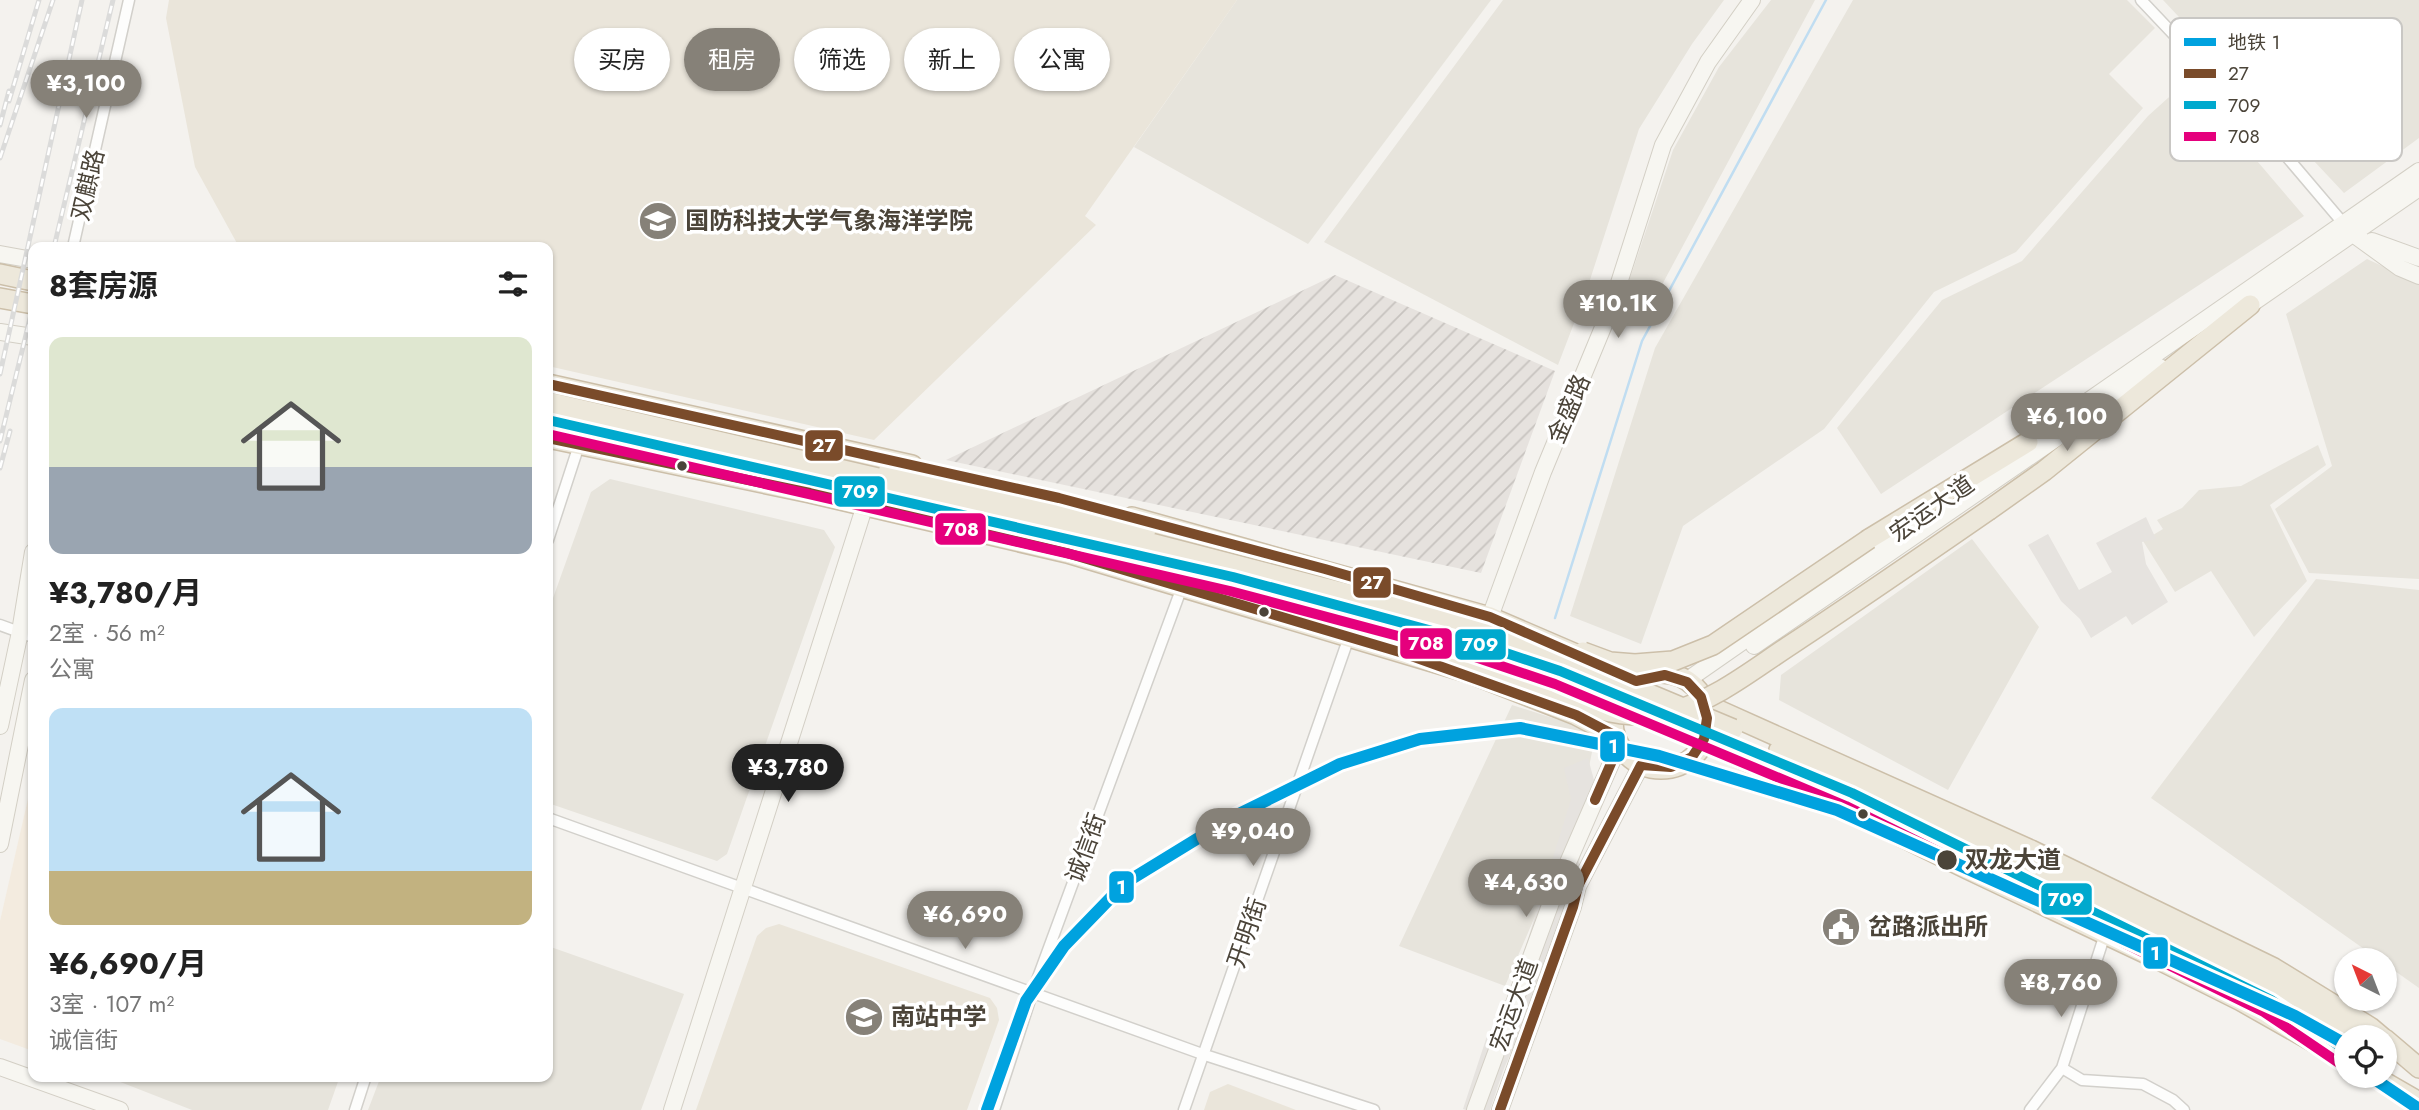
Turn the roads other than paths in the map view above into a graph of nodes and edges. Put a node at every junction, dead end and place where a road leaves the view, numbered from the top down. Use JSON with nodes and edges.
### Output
{"nodes":[{"id":1,"x":130,"y":0,"type":"edge"},
{"id":2,"x":1752,"y":0,"type":"edge"},
{"id":3,"x":2141,"y":0,"type":"edge"},
{"id":4,"x":2170,"y":31,"type":"edge"},
{"id":5,"x":2290,"y":161,"type":"edge"},
{"id":6,"x":2419,"y":171,"type":"edge"},
{"id":7,"x":2419,"y":188,"type":"edge"},
{"id":8,"x":2348,"y":229,"type":"junction"},
{"id":9,"x":75,"y":242,"type":"edge"},
{"id":10,"x":0,"y":254,"type":"edge"},
{"id":11,"x":2419,"y":258,"type":"edge"},
{"id":12,"x":28,"y":259,"type":"edge"},
{"id":13,"x":0,"y":274,"type":"edge"},
{"id":14,"x":2419,"y":276,"type":"edge"},
{"id":15,"x":28,"y":280,"type":"edge"},
{"id":16,"x":0,"y":298,"type":"edge"},
{"id":17,"x":28,"y":303,"type":"edge"},
{"id":18,"x":2250,"y":305,"type":"junction"},
{"id":19,"x":0,"y":332,"type":"edge"},
{"id":20,"x":28,"y":336,"type":"edge"},
{"id":21,"x":553,"y":385,"type":"edge"},
{"id":22,"x":553,"y":403,"type":"edge"},
{"id":23,"x":553,"y":421,"type":"edge"},
{"id":24,"x":553,"y":439,"type":"edge"},
{"id":25,"x":2028,"y":442,"type":"junction"},
{"id":26,"x":731,"y":443,"type":"junction"},
{"id":27,"x":579,"y":445,"type":"junction"},
{"id":28,"x":865,"y":506,"type":"junction"},
{"id":29,"x":553,"y":525,"type":"edge"},
{"id":30,"x":1069,"y":539,"type":"junction"},
{"id":31,"x":1182,"y":587,"type":"junction"},
{"id":32,"x":1490,"y":617,"type":"junction"},
{"id":33,"x":0,"y":625,"type":"edge"},
{"id":34,"x":27,"y":634,"type":"edge"},
{"id":35,"x":1349,"y":637,"type":"junction"},
{"id":36,"x":1469,"y":673,"type":"junction"},
{"id":37,"x":1636,"y":681,"type":"junction"},
{"id":38,"x":1690,"y":684,"type":"junction"},
{"id":39,"x":1705,"y":704,"type":"junction"},
{"id":40,"x":28,"y":705,"type":"edge"},
{"id":41,"x":0,"y":726,"type":"edge"},
{"id":42,"x":1617,"y":740,"type":"junction"},
{"id":43,"x":1704,"y":742,"type":"junction"},
{"id":44,"x":1641,"y":765,"type":"junction"},
{"id":45,"x":553,"y":820,"type":"edge"},
{"id":46,"x":0,"y":844,"type":"edge"},
{"id":47,"x":742,"y":889,"type":"junction"},
{"id":48,"x":2105,"y":934,"type":"junction"},
{"id":49,"x":1033,"y":991,"type":"junction"},
{"id":50,"x":2274,"y":995,"type":"junction"},
{"id":51,"x":2367,"y":1025,"type":"edge"},
{"id":52,"x":2334,"y":1026,"type":"edge"},
{"id":53,"x":2334,"y":1041,"type":"edge"},
{"id":54,"x":2397,"y":1050,"type":"edge"},
{"id":55,"x":2334,"y":1053,"type":"edge"},
{"id":56,"x":1205,"y":1055,"type":"junction"},
{"id":57,"x":2397,"y":1062,"type":"edge"},
{"id":58,"x":0,"y":1068,"type":"edge"},
{"id":59,"x":2062,"y":1068,"type":"junction"},
{"id":60,"x":2419,"y":1068,"type":"edge"},
{"id":61,"x":2419,"y":1076,"type":"edge"},
{"id":62,"x":28,"y":1078,"type":"edge"},
{"id":63,"x":40,"y":1082,"type":"edge"},
{"id":64,"x":364,"y":1082,"type":"edge"},
{"id":65,"x":2397,"y":1085,"type":"edge"},
{"id":66,"x":2396,"y":1088,"type":"edge"},
{"id":67,"x":2419,"y":1101,"type":"edge"},
{"id":68,"x":120,"y":1110,"type":"edge"},
{"id":69,"x":355,"y":1110,"type":"edge"},
{"id":70,"x":673,"y":1110,"type":"edge"},
{"id":71,"x":994,"y":1110,"type":"edge"},
{"id":72,"x":1184,"y":1110,"type":"edge"},
{"id":73,"x":1374,"y":1110,"type":"edge"},
{"id":74,"x":1475,"y":1110,"type":"edge"},
{"id":75,"x":1500,"y":1110,"type":"edge"},
{"id":76,"x":2030,"y":1110,"type":"edge"},
{"id":77,"x":2184,"y":1110,"type":"edge"}],
"edges":[{"from":1,"to":9,"type":"street","name":"双麒路"},
{"from":2,"to":32,"type":"main road","name":"金盛路"},
{"from":3,"to":4,"type":"street"},
{"from":5,"to":8,"type":"street"},
{"from":6,"to":8,"type":"main road","name":"宏运大道"},
{"from":7,"to":8,"type":"main road","name":"宏运大道"},
{"from":8,"to":11,"type":"main road"},
{"from":8,"to":14,"type":"main road"},
{"from":8,"to":18,"type":"main road","name":"宏运大道"},
{"from":8,"to":25,"type":"main road","name":"宏运大道"},
{"from":10,"to":12,"type":"main road"},
{"from":13,"to":15,"type":"highway"},
{"from":16,"to":17,"type":"highway"},
{"from":18,"to":30,"type":"highway","bridge":true},
{"from":18,"to":38,"type":"main road","name":"宏运大道"},
{"from":19,"to":20,"type":"main road"},
{"from":21,"to":32,"type":"highway"},
{"from":22,"to":26,"type":"highway","bridge":true},
{"from":23,"to":30,"type":"highway","bridge":true},
{"from":24,"to":27,"type":"highway"},
{"from":25,"to":26,"type":"highway","bridge":true},
{"from":25,"to":38,"type":"main road","name":"宏运大道"},
{"from":26,"to":50,"type":"highway","bridge":true},
{"from":27,"to":28,"type":"highway"},
{"from":27,"to":29,"type":"street"},
{"from":28,"to":31,"type":"highway"},
{"from":28,"to":47,"type":"main road"},
{"from":30,"to":50,"type":"highway","bridge":true},
{"from":31,"to":35,"type":"highway"},
{"from":31,"to":49,"type":"street","name":"诚信街"},
{"from":32,"to":36,"type":"main road","name":"金盛路"},
{"from":32,"to":37,"type":"highway"},
{"from":33,"to":34,"type":"street"},
{"from":34,"to":41,"type":"main road"},
{"from":35,"to":36,"type":"highway"},
{"from":35,"to":56,"type":"street","name":"开明街"},
{"from":36,"to":42,"type":"highway"},
{"from":37,"to":38,"type":"highway"},
{"from":37,"to":42,"type":"highway"},
{"from":38,"to":39,"type":"highway"},
{"from":39,"to":43,"type":"highway"},
{"from":39,"to":51,"type":"highway"},
{"from":40,"to":46,"type":"main road"},
{"from":42,"to":44,"type":"highway"},
{"from":42,"to":74,"type":"main road","name":"宏运大道"},
{"from":43,"to":44,"type":"highway"},
{"from":43,"to":48,"type":"highway"},
{"from":44,"to":75,"type":"main road","name":"宏运大道"},
{"from":45,"to":47,"type":"street"},
{"from":47,"to":49,"type":"street"},
{"from":47,"to":70,"type":"main road"},
{"from":48,"to":55,"type":"highway"},
{"from":48,"to":59,"type":"street"},
{"from":49,"to":56,"type":"street"},
{"from":49,"to":71,"type":"street","name":"诚信街"},
{"from":50,"to":52,"type":"highway"},
{"from":50,"to":53,"type":"highway"},
{"from":54,"to":60,"type":"highway"},
{"from":56,"to":72,"type":"street","name":"开明街"},
{"from":56,"to":73,"type":"street"},
{"from":57,"to":61,"type":"highway"},
{"from":58,"to":62,"type":"main road"},
{"from":59,"to":76,"type":"street"},
{"from":59,"to":77,"type":"street"},
{"from":63,"to":68,"type":"main road"},
{"from":64,"to":69,"type":"street"},
{"from":65,"to":67,"type":"highway"},
{"from":66,"to":67,"type":"highway"}]}
